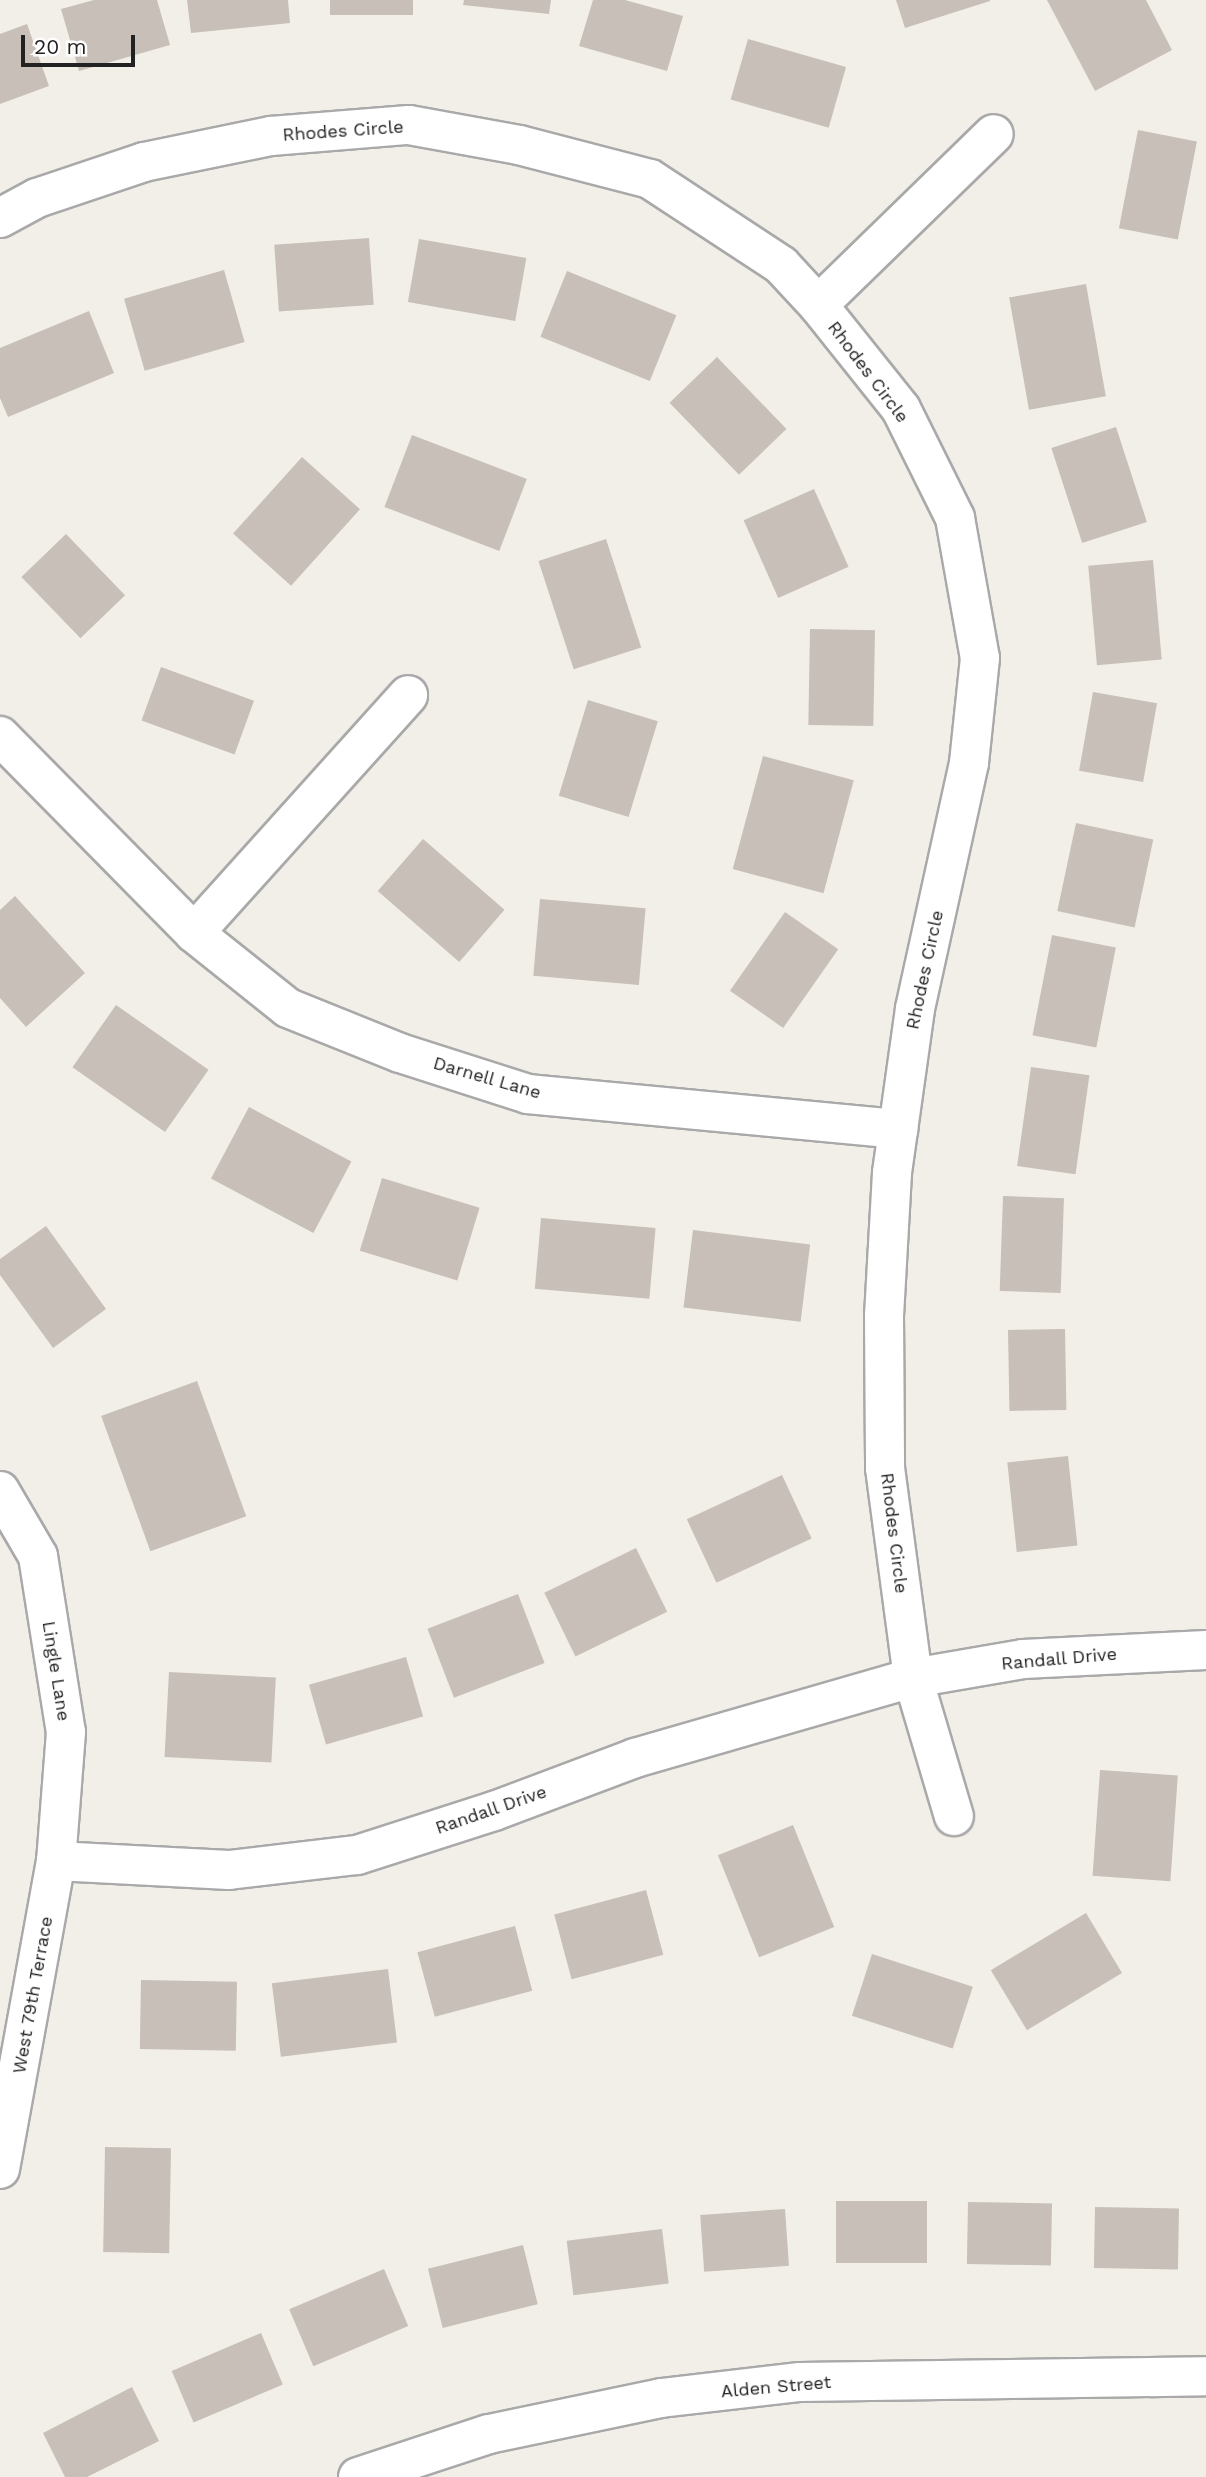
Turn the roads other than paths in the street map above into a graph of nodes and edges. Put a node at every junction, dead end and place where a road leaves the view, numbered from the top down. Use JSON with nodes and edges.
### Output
{"nodes":[{"id":1,"x":994,"y":134,"type":"dead end"},
{"id":2,"x":0,"y":218,"type":"edge"},
{"id":3,"x":818,"y":305,"type":"junction"},
{"id":4,"x":408,"y":695,"type":"dead end"},
{"id":5,"x":0,"y":736,"type":"edge"},
{"id":6,"x":194,"y":933,"type":"junction"},
{"id":7,"x":898,"y":1129,"type":"junction"},
{"id":8,"x":0,"y":1491,"type":"edge"},
{"id":9,"x":1206,"y":1650,"type":"edge"},
{"id":10,"x":914,"y":1678,"type":"junction"},
{"id":11,"x":954,"y":1816,"type":"dead end"},
{"id":12,"x":56,"y":1861,"type":"junction"},
{"id":13,"x":0,"y":2169,"type":"edge"},
{"id":14,"x":1206,"y":2376,"type":"edge"},
{"id":15,"x":358,"y":2477,"type":"edge"}],
"edges":[{"from":1,"to":3,"type":"street","name":"Rhodes Circle"},
{"from":2,"to":3,"type":"street","name":"Rhodes Circle"},
{"from":3,"to":7,"type":"street","name":"Rhodes Circle"},
{"from":4,"to":6,"type":"street"},
{"from":5,"to":6,"type":"street","name":"Darnell Lane"},
{"from":6,"to":7,"type":"street","name":"Darnell Lane"},
{"from":7,"to":10,"type":"street","name":"Rhodes Circle"},
{"from":8,"to":12,"type":"street","name":"Lingle Lane"},
{"from":9,"to":10,"type":"street","name":"Randall Drive"},
{"from":10,"to":11,"type":"street"},
{"from":10,"to":12,"type":"street","name":"Randall Drive"},
{"from":12,"to":13,"type":"street","name":"West 79th Terrace"},
{"from":14,"to":15,"type":"street","name":"Alden Street"}]}
